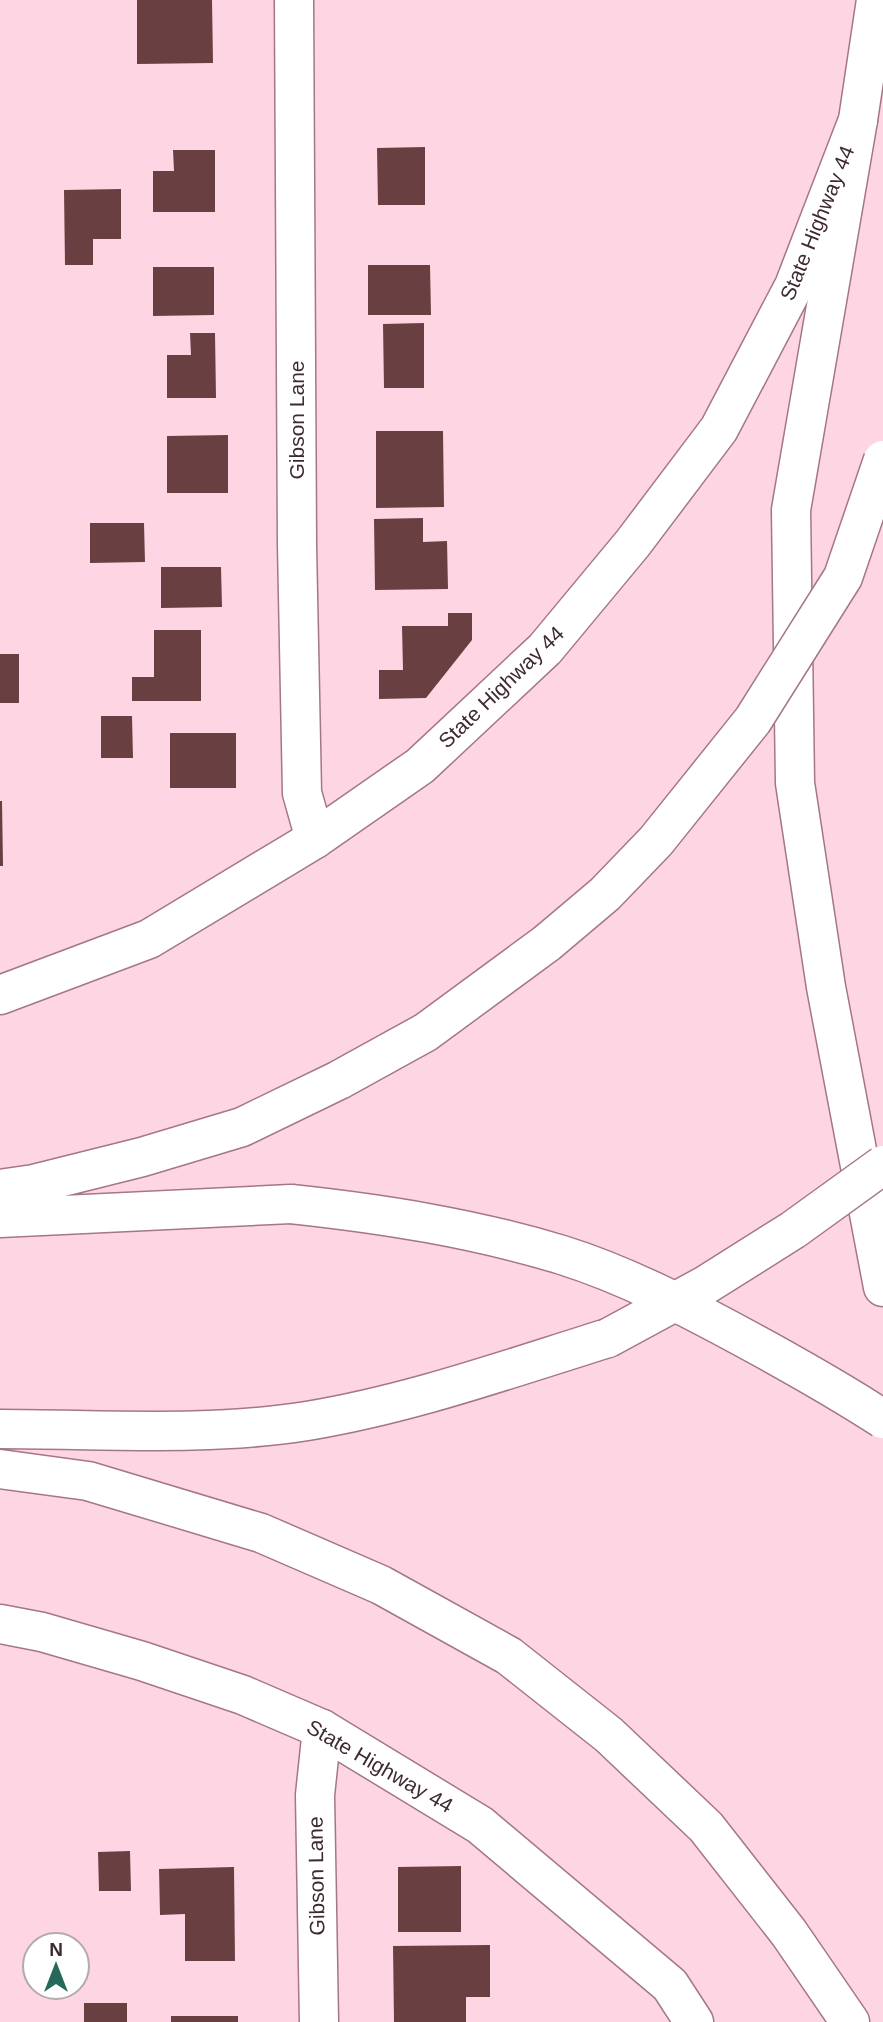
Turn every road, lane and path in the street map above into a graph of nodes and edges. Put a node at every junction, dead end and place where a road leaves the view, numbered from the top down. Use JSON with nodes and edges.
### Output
{"nodes":[{"id":1,"x":294,"y":0,"type":"edge"},
{"id":2,"x":876,"y":0,"type":"edge"},
{"id":3,"x":858,"y":120,"type":"junction"},
{"id":4,"x":883,"y":460,"type":"edge"},
{"id":5,"x":315,"y":839,"type":"junction"},
{"id":6,"x":0,"y":995,"type":"edge"},
{"id":7,"x":883,"y":1165,"type":"edge"},
{"id":8,"x":0,"y":1189,"type":"edge"},
{"id":9,"x":0,"y":1218,"type":"edge"},
{"id":10,"x":883,"y":1287,"type":"edge"},
{"id":11,"x":883,"y":1419,"type":"edge"},
{"id":12,"x":0,"y":1429,"type":"edge"},
{"id":13,"x":0,"y":1469,"type":"edge"},
{"id":14,"x":0,"y":1624,"type":"edge"},
{"id":15,"x":322,"y":1730,"type":"junction"},
{"id":16,"x":319,"y":2022,"type":"edge"},
{"id":17,"x":694,"y":2022,"type":"edge"},
{"id":18,"x":850,"y":2022,"type":"edge"}],
"edges":[{"from":1,"to":5,"type":"main road","name":"Gibson Lane"},
{"from":2,"to":3,"type":"main road"},
{"from":3,"to":5,"type":"main road","name":"State Highway 44"},
{"from":3,"to":10,"type":"main road"},
{"from":4,"to":8,"type":"main road","bridge":true},
{"from":5,"to":6,"type":"main road","name":"State Highway 44"},
{"from":7,"to":12,"type":"main road","bridge":true},
{"from":9,"to":11,"type":"main road","bridge":true},
{"from":13,"to":18,"type":"main road"},
{"from":14,"to":15,"type":"main road","name":"State Highway 44"},
{"from":15,"to":16,"type":"main road","name":"Gibson Lane"},
{"from":15,"to":17,"type":"main road","name":"State Highway 44"}]}
